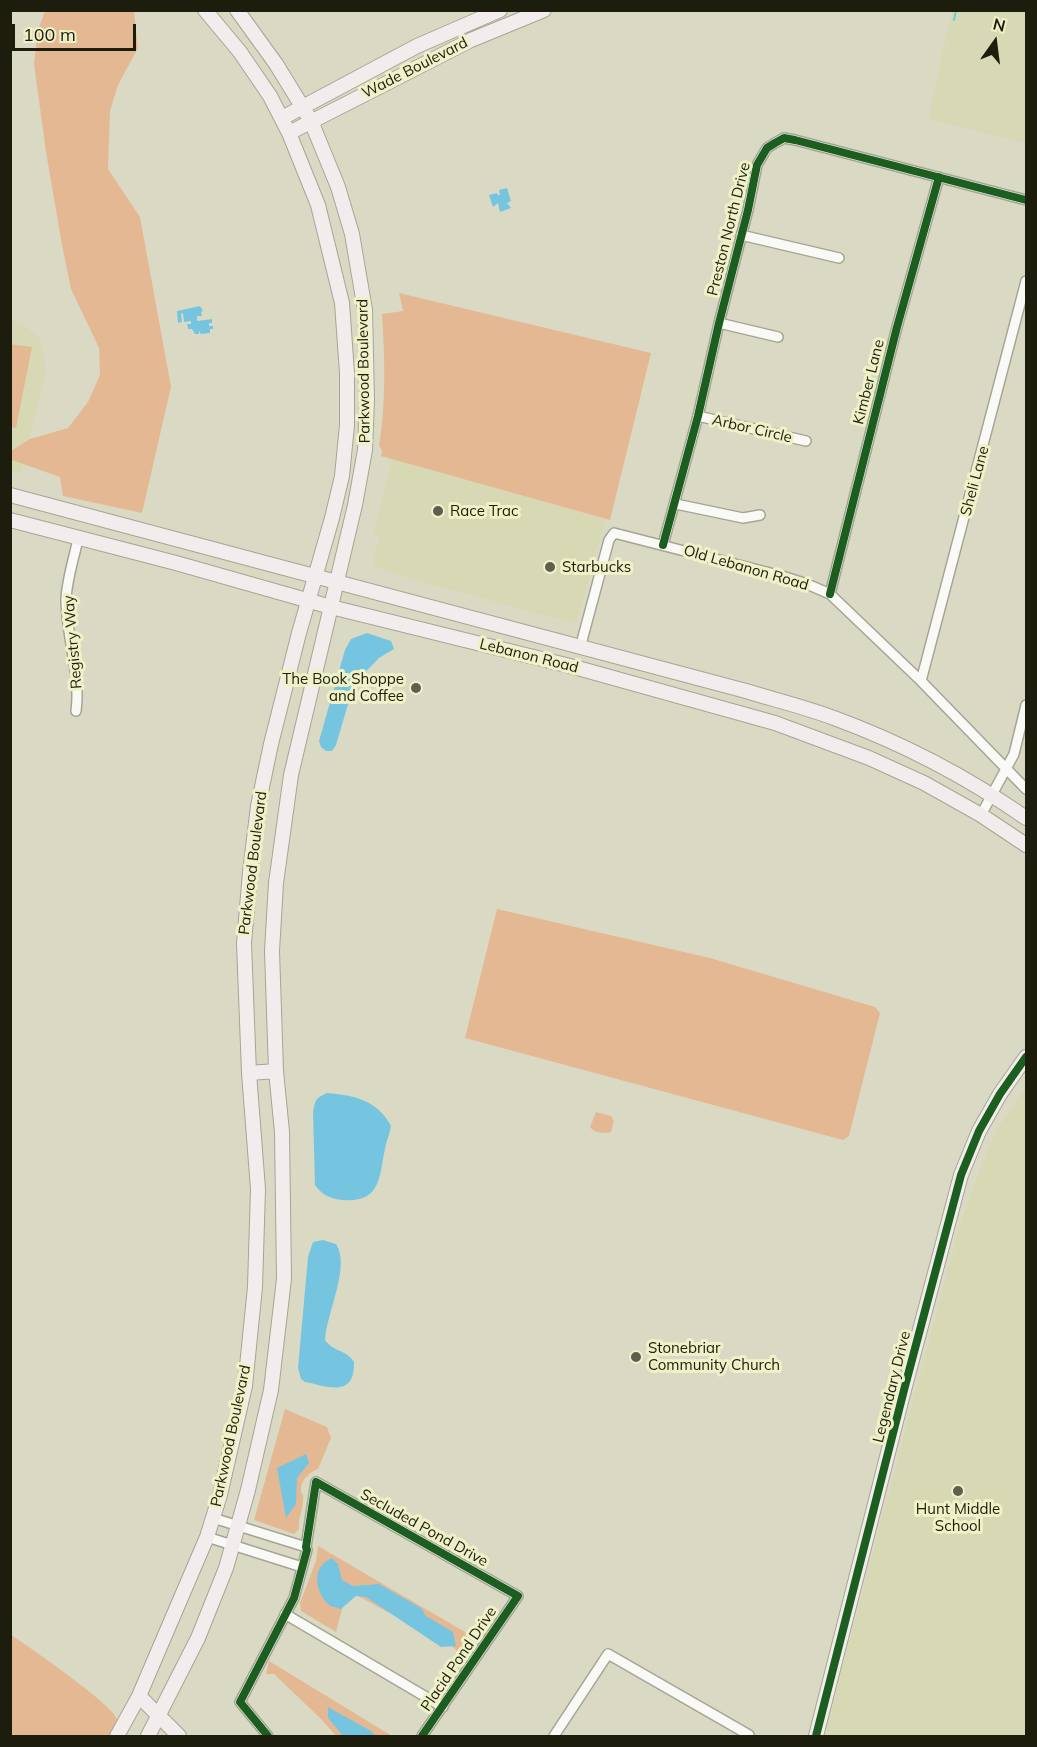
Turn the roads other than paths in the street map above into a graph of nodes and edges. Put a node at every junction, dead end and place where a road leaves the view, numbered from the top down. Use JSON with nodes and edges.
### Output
{"nodes":[{"id":1,"x":205,"y":10,"type":"edge"},
{"id":2,"x":237,"y":10,"type":"edge"},
{"id":3,"x":500,"y":10,"type":"edge"},
{"id":4,"x":544,"y":10,"type":"edge"},
{"id":5,"x":442,"y":34,"type":"junction"},
{"id":6,"x":456,"y":47,"type":"junction"},
{"id":7,"x":442,"y":54,"type":"junction"},
{"id":8,"x":303,"y":107,"type":"junction"},
{"id":9,"x":282,"y":118,"type":"junction"},
{"id":10,"x":311,"y":121,"type":"junction"},
{"id":11,"x":289,"y":133,"type":"junction"},
{"id":12,"x":939,"y":177,"type":"junction"},
{"id":13,"x":1026,"y":200,"type":"edge"},
{"id":14,"x":741,"y":235,"type":"junction"},
{"id":15,"x":839,"y":258,"type":"dead end"},
{"id":16,"x":1026,"y":281,"type":"edge"},
{"id":17,"x":365,"y":303,"type":"junction"},
{"id":18,"x":342,"y":305,"type":"junction"},
{"id":19,"x":719,"y":323,"type":"junction"},
{"id":20,"x":777,"y":337,"type":"dead end"},
{"id":21,"x":698,"y":416,"type":"junction"},
{"id":22,"x":806,"y":441,"type":"dead end"},
{"id":23,"x":10,"y":495,"type":"edge"},
{"id":24,"x":676,"y":504,"type":"junction"},
{"id":25,"x":84,"y":514,"type":"junction"},
{"id":26,"x":760,"y":515,"type":"dead end"},
{"id":27,"x":10,"y":520,"type":"edge"},
{"id":28,"x":78,"y":539,"type":"junction"},
{"id":29,"x":663,"y":545,"type":"junction"},
{"id":30,"x":315,"y":577,"type":"junction"},
{"id":31,"x":337,"y":582,"type":"junction"},
{"id":32,"x":830,"y":594,"type":"junction"},
{"id":33,"x":309,"y":600,"type":"junction"},
{"id":34,"x":331,"y":607,"type":"junction"},
{"id":35,"x":580,"y":648,"type":"junction"},
{"id":36,"x":574,"y":668,"type":"junction"},
{"id":37,"x":921,"y":681,"type":"junction"},
{"id":38,"x":1026,"y":705,"type":"edge"},
{"id":39,"x":76,"y":711,"type":"dead end"},
{"id":40,"x":1006,"y":770,"type":"junction"},
{"id":41,"x":1026,"y":789,"type":"edge"},
{"id":42,"x":993,"y":795,"type":"junction"},
{"id":43,"x":981,"y":815,"type":"junction"},
{"id":44,"x":1026,"y":818,"type":"edge"},
{"id":45,"x":1026,"y":845,"type":"edge"},
{"id":46,"x":1026,"y":1057,"type":"edge"},
{"id":47,"x":276,"y":1071,"type":"junction"},
{"id":48,"x":249,"y":1073,"type":"junction"},
{"id":49,"x":257,"y":1223,"type":"junction"},
{"id":50,"x":283,"y":1223,"type":"junction"},
{"id":51,"x":245,"y":1386,"type":"junction"},
{"id":52,"x":271,"y":1390,"type":"junction"},
{"id":53,"x":213,"y":1518,"type":"junction"},
{"id":54,"x":238,"y":1525,"type":"junction"},
{"id":55,"x":207,"y":1537,"type":"junction"},
{"id":56,"x":234,"y":1544,"type":"junction"},
{"id":57,"x":306,"y":1547,"type":"junction"},
{"id":58,"x":302,"y":1567,"type":"junction"},
{"id":59,"x":518,"y":1596,"type":"joint"},
{"id":60,"x":285,"y":1614,"type":"junction"},
{"id":61,"x":139,"y":1696,"type":"junction"},
{"id":62,"x":443,"y":1707,"type":"junction"},
{"id":63,"x":159,"y":1714,"type":"junction"},
{"id":64,"x":129,"y":1716,"type":"junction"},
{"id":65,"x":149,"y":1736,"type":"edge"},
{"id":66,"x":749,"y":1736,"type":"edge"},
{"id":67,"x":117,"y":1737,"type":"edge"},
{"id":68,"x":179,"y":1737,"type":"edge"},
{"id":69,"x":268,"y":1737,"type":"edge"},
{"id":70,"x":422,"y":1737,"type":"edge"},
{"id":71,"x":554,"y":1737,"type":"edge"},
{"id":72,"x":816,"y":1737,"type":"edge"}],
"edges":[{"from":1,"to":9,"type":"main road","name":"Parkwood Boulevard"},
{"from":2,"to":8,"type":"main road","name":"Parkwood Boulevard"},
{"from":3,"to":5,"type":"main road","name":"Wade Boulevard"},
{"from":4,"to":6,"type":"main road","name":"Wade Boulevard"},
{"from":5,"to":6,"type":"main road"},
{"from":5,"to":7,"type":"main road"},
{"from":5,"to":8,"type":"main road","name":"Wade Boulevard"},
{"from":6,"to":7,"type":"main road","name":"Wade Boulevard"},
{"from":7,"to":10,"type":"main road","name":"Wade Boulevard"},
{"from":8,"to":9,"type":"main road","name":"Wade Boulevard"},
{"from":8,"to":10,"type":"main road","name":"Parkwood Boulevard"},
{"from":9,"to":11,"type":"main road","name":"Parkwood Boulevard"},
{"from":10,"to":11,"type":"main road","name":"Wade Boulevard"},
{"from":10,"to":17,"type":"main road","name":"Parkwood Boulevard"},
{"from":11,"to":18,"type":"main road","name":"Parkwood Boulevard"},
{"from":12,"to":13,"type":"street","name":"Preston North Drive"},
{"from":12,"to":14,"type":"street","name":"Preston North Drive"},
{"from":12,"to":32,"type":"street","name":"Kimber Lane"},
{"from":14,"to":15,"type":"street"},
{"from":14,"to":19,"type":"street","name":"Preston North Drive"},
{"from":16,"to":37,"type":"street","name":"Sheli Lane"},
{"from":17,"to":18,"type":"main road"},
{"from":17,"to":31,"type":"main road","name":"Parkwood Boulevard"},
{"from":18,"to":30,"type":"main road","name":"Parkwood Boulevard"},
{"from":19,"to":20,"type":"street"},
{"from":19,"to":21,"type":"street","name":"Preston North Drive"},
{"from":21,"to":22,"type":"street","name":"Arbor Circle"},
{"from":21,"to":24,"type":"street","name":"Preston North Drive"},
{"from":23,"to":25,"type":"main road","name":"Lebanon Road"},
{"from":24,"to":26,"type":"street"},
{"from":24,"to":29,"type":"street","name":"Preston North Drive"},
{"from":25,"to":28,"type":"main road"},
{"from":25,"to":30,"type":"main road","name":"Lebanon Road"},
{"from":27,"to":28,"type":"main road","name":"Lebanon Road"},
{"from":28,"to":33,"type":"main road","name":"Lebanon Road"},
{"from":28,"to":39,"type":"street","name":"Registry Way"},
{"from":29,"to":32,"type":"street","name":"Old Lebanon Road"},
{"from":29,"to":35,"type":"street","name":"Old Lebanon Road"},
{"from":30,"to":31,"type":"main road","name":"Lebanon Road"},
{"from":30,"to":33,"type":"main road","name":"Parkwood Boulevard"},
{"from":31,"to":34,"type":"main road","name":"Parkwood Boulevard"},
{"from":31,"to":35,"type":"main road","name":"Lebanon Road"},
{"from":32,"to":37,"type":"street","name":"Old Lebanon Road"},
{"from":33,"to":34,"type":"main road","name":"Lebanon Road"},
{"from":33,"to":48,"type":"main road","name":"Parkwood Boulevard"},
{"from":34,"to":36,"type":"main road","name":"Lebanon Road"},
{"from":34,"to":47,"type":"main road","name":"Parkwood Boulevard"},
{"from":35,"to":36,"type":"main road"},
{"from":35,"to":42,"type":"main road","name":"Lebanon Road"},
{"from":36,"to":43,"type":"main road","name":"Lebanon Road"},
{"from":37,"to":40,"type":"street","name":"Old Lebanon Road"},
{"from":38,"to":40,"type":"street"},
{"from":40,"to":41,"type":"street","name":"Old Lebanon Road"},
{"from":40,"to":42,"type":"street"},
{"from":42,"to":43,"type":"street"},
{"from":42,"to":44,"type":"main road","name":"Lebanon Road"},
{"from":43,"to":45,"type":"main road","name":"Lebanon Road"},
{"from":46,"to":72,"type":"main road","name":"Legendary Drive"},
{"from":47,"to":48,"type":"main road"},
{"from":47,"to":50,"type":"main road","name":"Parkwood Boulevard"},
{"from":48,"to":49,"type":"main road","name":"Parkwood Boulevard"},
{"from":49,"to":50,"type":"main road"},
{"from":49,"to":51,"type":"main road","name":"Parkwood Boulevard"},
{"from":50,"to":52,"type":"main road","name":"Parkwood Boulevard"},
{"from":51,"to":52,"type":"main road"},
{"from":51,"to":53,"type":"main road","name":"Parkwood Boulevard"},
{"from":52,"to":54,"type":"main road","name":"Parkwood Boulevard"},
{"from":53,"to":54,"type":"street"},
{"from":53,"to":55,"type":"main road","name":"Parkwood Boulevard"},
{"from":54,"to":56,"type":"main road","name":"Parkwood Boulevard"},
{"from":54,"to":57,"type":"street"},
{"from":55,"to":56,"type":"street"},
{"from":55,"to":61,"type":"main road","name":"Parkwood Boulevard"},
{"from":56,"to":58,"type":"street"},
{"from":56,"to":63,"type":"main road","name":"Parkwood Boulevard"},
{"from":57,"to":58,"type":"street"},
{"from":57,"to":59,"type":"street","name":"Secluded Pond Drive"},
{"from":58,"to":60,"type":"street"},
{"from":59,"to":62,"type":"street","name":"Placid Pond Drive"},
{"from":60,"to":62,"type":"street"},
{"from":60,"to":69,"type":"street"},
{"from":61,"to":63,"type":"main road"},
{"from":61,"to":64,"type":"main road","name":"Parkwood Boulevard"},
{"from":62,"to":70,"type":"street","name":"Placid Pond Drive"},
{"from":63,"to":65,"type":"main road","name":"Parkwood Boulevard"},
{"from":63,"to":68,"type":"main road"},
{"from":64,"to":65,"type":"main road"},
{"from":64,"to":67,"type":"main road","name":"Parkwood Boulevard"},
{"from":66,"to":71,"type":"street"}]}
